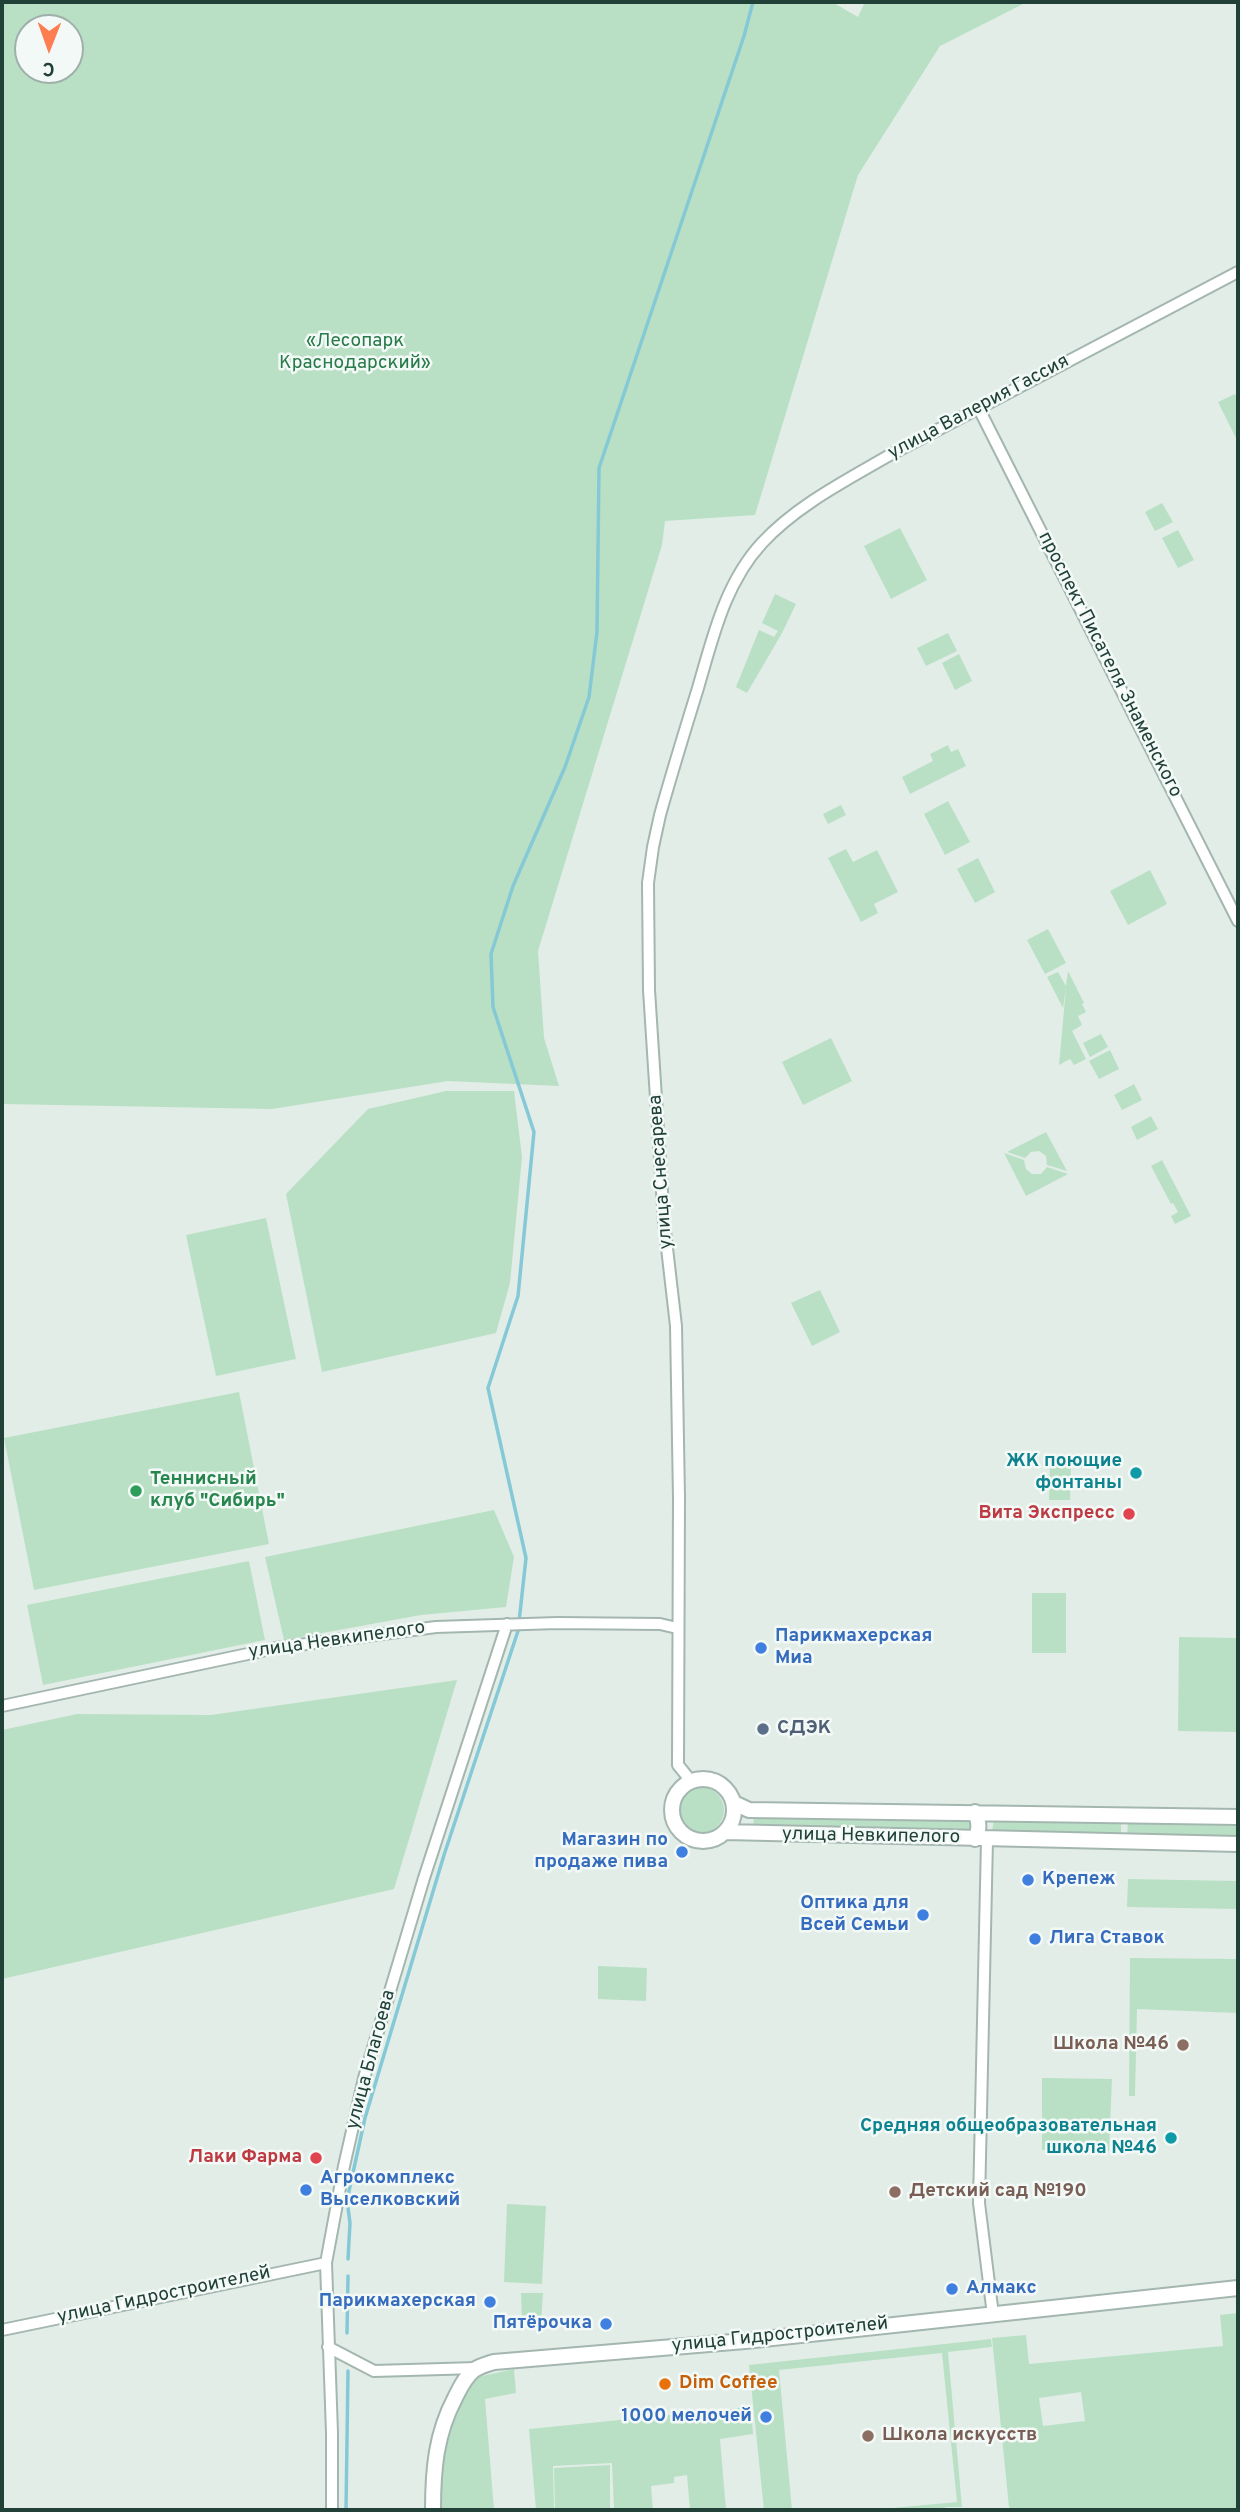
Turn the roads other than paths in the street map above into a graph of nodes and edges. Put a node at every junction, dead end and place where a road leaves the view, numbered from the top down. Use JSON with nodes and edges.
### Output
{"nodes":[{"id":1,"x":1238,"y":272,"type":"edge"},
{"id":2,"x":979,"y":409,"type":"junction"},
{"id":3,"x":740,"y":572,"type":"joint"},
{"id":4,"x":1238,"y":921,"type":"edge"},
{"id":5,"x":510,"y":1624,"type":"junction"},
{"id":6,"x":677,"y":1628,"type":"junction"},
{"id":7,"x":2,"y":1706,"type":"edge"},
{"id":8,"x":691,"y":1781,"type":"junction"},
{"id":9,"x":734,"y":1803,"type":"junction"},
{"id":10,"x":975,"y":1812,"type":"junction"},
{"id":11,"x":993,"y":1812,"type":"junction"},
{"id":12,"x":1238,"y":1817,"type":"edge"},
{"id":13,"x":726,"y":1832,"type":"junction"},
{"id":14,"x":985,"y":1840,"type":"junction"},
{"id":15,"x":1238,"y":1844,"type":"edge"},
{"id":16,"x":326,"y":2263,"type":"junction"},
{"id":17,"x":1238,"y":2288,"type":"edge"},
{"id":18,"x":993,"y":2315,"type":"junction"},
{"id":19,"x":2,"y":2330,"type":"edge"},
{"id":20,"x":331,"y":2349,"type":"junction"},
{"id":21,"x":477,"y":2368,"type":"junction"},
{"id":22,"x":332,"y":2510,"type":"edge"},
{"id":23,"x":433,"y":2510,"type":"edge"}],
"edges":[{"from":1,"to":2,"type":"street","name":"улица Валерия Гассия"},
{"from":2,"to":3,"type":"street","name":"улица Валерия Гассия"},
{"from":2,"to":4,"type":"street","name":"проспект Писателя Знаменского"},
{"from":3,"to":6,"type":"street","name":"улица Снесарева"},
{"from":5,"to":6,"type":"street","name":"улица Невкипелого"},
{"from":5,"to":7,"type":"street","name":"улица Невкипелого"},
{"from":5,"to":16,"type":"street","name":"улица Благоева"},
{"from":6,"to":8,"type":"street","name":"улица Снесарева"},
{"from":8,"to":9,"type":"street"},
{"from":8,"to":13,"type":"street"},
{"from":9,"to":10,"type":"street","name":"улица Невкипелого"},
{"from":9,"to":13,"type":"street"},
{"from":10,"to":11,"type":"street","name":"улица Невкипелого"},
{"from":10,"to":14,"type":"street","name":"улица Невкипелого"},
{"from":11,"to":12,"type":"street","name":"улица Невкипелого"},
{"from":11,"to":14,"type":"street","name":"улица Невкипелого"},
{"from":13,"to":14,"type":"street","name":"улица Невкипелого"},
{"from":14,"to":15,"type":"street","name":"улица Невкипелого"},
{"from":14,"to":18,"type":"street"},
{"from":16,"to":19,"type":"street","name":"улица Гидростроителей"},
{"from":16,"to":20,"type":"street","name":"улица Благоева"},
{"from":17,"to":18,"type":"street","name":"улица Гидростроителей"},
{"from":18,"to":21,"type":"street","name":"улица Гидростроителей"},
{"from":20,"to":21,"type":"street","name":"улица Гидростроителей"},
{"from":20,"to":22,"type":"street","name":"улица Благоева"},
{"from":21,"to":23,"type":"street"}]}
